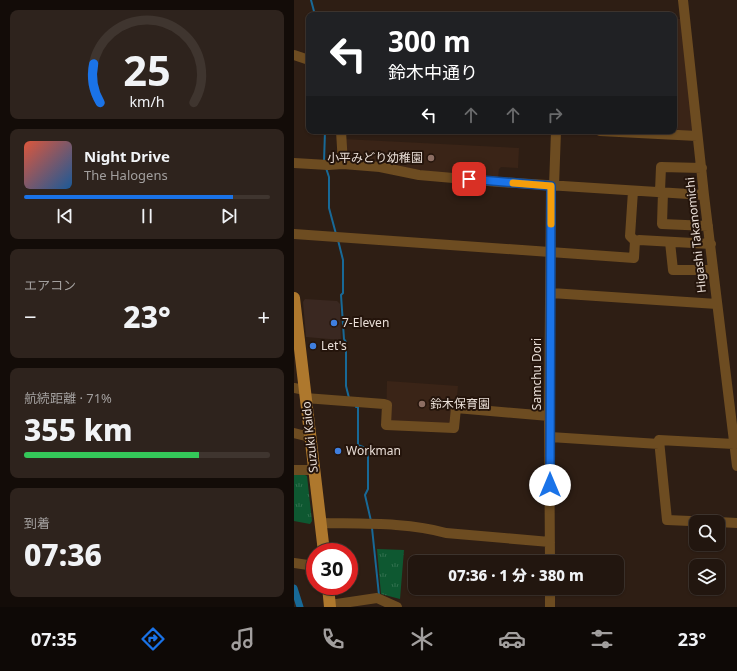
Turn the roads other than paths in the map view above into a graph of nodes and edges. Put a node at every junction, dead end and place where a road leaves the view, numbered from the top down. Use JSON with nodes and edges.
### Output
{"nodes":[{"id":1,"x":682,"y":0,"type":"edge"},
{"id":2,"x":294,"y":55,"type":"edge"},
{"id":3,"x":306,"y":59,"type":"edge"},
{"id":4,"x":341,"y":134,"type":"edge"},
{"id":5,"x":556,"y":134,"type":"edge"},
{"id":6,"x":659,"y":134,"type":"edge"},
{"id":7,"x":698,"y":136,"type":"junction"},
{"id":8,"x":294,"y":163,"type":"edge"},
{"id":9,"x":343,"y":164,"type":"junction"},
{"id":10,"x":702,"y":168,"type":"junction"},
{"id":11,"x":553,"y":186,"type":"junction"},
{"id":12,"x":632,"y":191,"type":"junction"},
{"id":13,"x":661,"y":192,"type":"junction"},
{"id":14,"x":704,"y":195,"type":"junction"},
{"id":15,"x":708,"y":226,"type":"junction"},
{"id":16,"x":294,"y":234,"type":"edge"},
{"id":17,"x":635,"y":241,"type":"junction"},
{"id":18,"x":670,"y":242,"type":"junction"},
{"id":19,"x":711,"y":244,"type":"junction"},
{"id":20,"x":550,"y":252,"type":"junction"},
{"id":21,"x":713,"y":270,"type":"junction"},
{"id":22,"x":551,"y":293,"type":"junction"},
{"id":23,"x":294,"y":302,"type":"edge"},
{"id":24,"x":717,"y":304,"type":"junction"},
{"id":25,"x":726,"y":373,"type":"junction"},
{"id":26,"x":737,"y":374,"type":"edge"},
{"id":27,"x":301,"y":392,"type":"edge"},
{"id":28,"x":549,"y":416,"type":"junction"},
{"id":29,"x":294,"y":433,"type":"edge"},
{"id":30,"x":310,"y":437,"type":"junction"},
{"id":31,"x":550,"y":437,"type":"junction"},
{"id":32,"x":658,"y":444,"type":"junction"},
{"id":33,"x":734,"y":444,"type":"junction"},
{"id":34,"x":737,"y":466,"type":"edge"},
{"id":35,"x":294,"y":470,"type":"edge"},
{"id":36,"x":313,"y":470,"type":"junction"},
{"id":37,"x":689,"y":521,"type":"edge"},
{"id":38,"x":725,"y":522,"type":"edge"},
{"id":39,"x":320,"y":523,"type":"junction"},
{"id":40,"x":737,"y":523,"type":"edge"},
{"id":41,"x":550,"y":542,"type":"junction"},
{"id":42,"x":323,"y":543,"type":"edge"},
{"id":43,"x":550,"y":555,"type":"edge"},
{"id":44,"x":294,"y":563,"type":"edge"},
{"id":45,"x":306,"y":565,"type":"edge"},
{"id":46,"x":329,"y":595,"type":"edge"},
{"id":47,"x":550,"y":595,"type":"edge"},
{"id":48,"x":330,"y":606,"type":"edge"},
{"id":49,"x":397,"y":607,"type":"edge"},
{"id":50,"x":550,"y":607,"type":"edge"}],
"edges":[{"from":1,"to":7,"type":"street","name":"Higashi Takanomichi"},
{"from":2,"to":3,"type":"street"},
{"from":4,"to":9,"type":"street"},
{"from":5,"to":11,"type":"street","name":"Samchu Dori"},
{"from":6,"to":7,"type":"street"},
{"from":7,"to":10,"type":"street","name":"Higashi Takanomichi"},
{"from":8,"to":9,"type":"street"},
{"from":9,"to":11,"type":"street"},
{"from":10,"to":13,"type":"street"},
{"from":10,"to":14,"type":"street","name":"Higashi Takanomichi"},
{"from":11,"to":12,"type":"street"},
{"from":11,"to":20,"type":"street","name":"Samchu Dori"},
{"from":12,"to":13,"type":"street"},
{"from":12,"to":17,"type":"street"},
{"from":13,"to":14,"type":"street"},
{"from":13,"to":15,"type":"street"},
{"from":14,"to":15,"type":"street","name":"Higashi Takanomichi"},
{"from":15,"to":19,"type":"street","name":"Higashi Takanomichi"},
{"from":16,"to":20,"type":"street"},
{"from":17,"to":18,"type":"street"},
{"from":17,"to":20,"type":"street"},
{"from":18,"to":19,"type":"street"},
{"from":18,"to":21,"type":"street"},
{"from":19,"to":21,"type":"street","name":"Higashi Takanomichi"},
{"from":20,"to":22,"type":"street","name":"Samchu Dori"},
{"from":21,"to":24,"type":"street","name":"Higashi Takanomichi"},
{"from":22,"to":24,"type":"street"},
{"from":22,"to":28,"type":"street","name":"Samchu Dori"},
{"from":23,"to":27,"type":"main road","name":"Suzuki Kaido"},
{"from":24,"to":25,"type":"street","name":"Higashi Takanomichi"},
{"from":25,"to":26,"type":"street"},
{"from":25,"to":33,"type":"street","name":"Higashi Takanomichi"},
{"from":27,"to":28,"type":"street"},
{"from":27,"to":30,"type":"main road","name":"Suzuki Kaido"},
{"from":28,"to":31,"type":"street","name":"Samchu Dori"},
{"from":29,"to":30,"type":"street"},
{"from":30,"to":36,"type":"main road","name":"Suzuki Kaido"},
{"from":31,"to":32,"type":"street"},
{"from":31,"to":41,"type":"street","name":"Samchu Dori"},
{"from":32,"to":33,"type":"street"},
{"from":32,"to":37,"type":"street"},
{"from":33,"to":34,"type":"street","name":"Higashi Takanomichi"},
{"from":35,"to":36,"type":"street"},
{"from":36,"to":39,"type":"main road","name":"Suzuki Kaido"},
{"from":38,"to":40,"type":"street"},
{"from":39,"to":41,"type":"street"},
{"from":39,"to":42,"type":"main road","name":"Suzuki Kaido"},
{"from":41,"to":43,"type":"street","name":"Samchu Dori"},
{"from":44,"to":45,"type":"street"},
{"from":46,"to":48,"type":"main road"},
{"from":47,"to":50,"type":"street"},
{"from":48,"to":49,"type":"street"}]}
